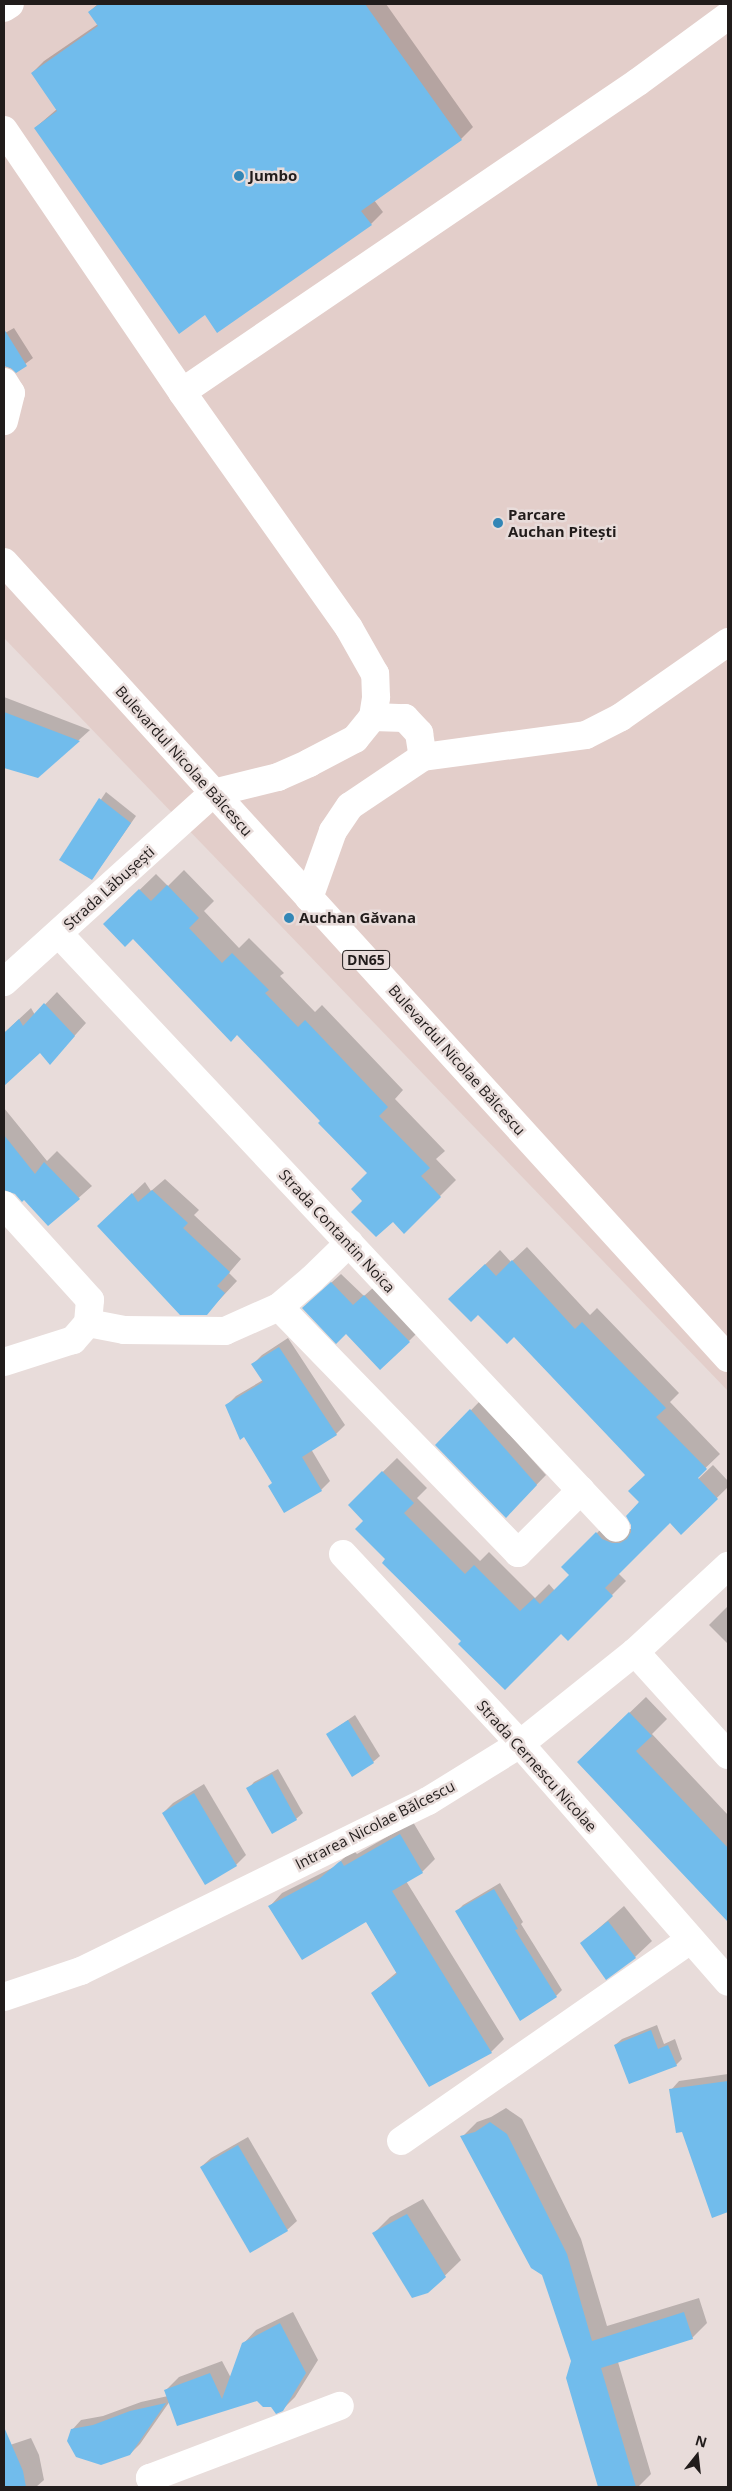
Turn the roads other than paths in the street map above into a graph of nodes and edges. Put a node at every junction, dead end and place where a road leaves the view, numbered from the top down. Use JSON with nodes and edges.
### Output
{"nodes":[{"id":1,"x":10,"y":4,"type":"edge"},
{"id":2,"x":4,"y":8,"type":"edge"},
{"id":3,"x":728,"y":16,"type":"edge"},
{"id":4,"x":4,"y":130,"type":"edge"},
{"id":5,"x":4,"y":382,"type":"edge"},
{"id":6,"x":182,"y":392,"type":"junction"},
{"id":7,"x":4,"y":421,"type":"edge"},
{"id":8,"x":4,"y":562,"type":"edge"},
{"id":9,"x":728,"y":642,"type":"edge"},
{"id":10,"x":373,"y":717,"type":"junction"},
{"id":11,"x":423,"y":757,"type":"junction"},
{"id":12,"x":213,"y":794,"type":"junction"},
{"id":13,"x":309,"y":898,"type":"junction"},
{"id":14,"x":59,"y":934,"type":"junction"},
{"id":15,"x":4,"y":982,"type":"edge"},
{"id":16,"x":4,"y":1205,"type":"edge"},
{"id":17,"x":349,"y":1244,"type":"junction"},
{"id":18,"x":278,"y":1307,"type":"junction"},
{"id":19,"x":88,"y":1323,"type":"junction"},
{"id":20,"x":728,"y":1358,"type":"edge"},
{"id":21,"x":4,"y":1362,"type":"edge"},
{"id":22,"x":581,"y":1490,"type":"junction"},
{"id":23,"x":616,"y":1528,"type":"dead end"},
{"id":24,"x":343,"y":1554,"type":"dead end"},
{"id":25,"x":728,"y":1566,"type":"edge"},
{"id":26,"x":635,"y":1652,"type":"junction"},
{"id":27,"x":520,"y":1744,"type":"junction"},
{"id":28,"x":728,"y":1755,"type":"edge"},
{"id":29,"x":690,"y":1940,"type":"junction"},
{"id":30,"x":728,"y":1982,"type":"edge"},
{"id":31,"x":4,"y":1997,"type":"edge"},
{"id":32,"x":401,"y":2141,"type":"dead end"},
{"id":33,"x":340,"y":2406,"type":"dead end"},
{"id":34,"x":154,"y":2487,"type":"edge"}],
"edges":[{"from":1,"to":2,"type":"street"},
{"from":3,"to":6,"type":"street"},
{"from":4,"to":6,"type":"street"},
{"from":5,"to":7,"type":"street"},
{"from":6,"to":10,"type":"street"},
{"from":8,"to":12,"type":"street","name":"Bulevardul Nicolae Bălcescu","number":"DN65"},
{"from":9,"to":11,"type":"street"},
{"from":10,"to":11,"type":"street"},
{"from":10,"to":12,"type":"street"},
{"from":11,"to":13,"type":"street"},
{"from":12,"to":13,"type":"street","name":"Bulevardul Nicolae Bălcescu","number":"DN65"},
{"from":12,"to":14,"type":"street","name":"Strada Lăbușești"},
{"from":13,"to":20,"type":"street","name":"Bulevardul Nicolae Bălcescu","number":"DN65"},
{"from":14,"to":15,"type":"street","name":"Strada Lăbușești"},
{"from":14,"to":17,"type":"street","name":"Strada Contantin Noica"},
{"from":16,"to":19,"type":"street"},
{"from":17,"to":18,"type":"street"},
{"from":17,"to":22,"type":"street","name":"Strada Contantin Noica"},
{"from":18,"to":19,"type":"street"},
{"from":18,"to":22,"type":"street"},
{"from":19,"to":21,"type":"street"},
{"from":22,"to":23,"type":"street","name":"Strada Contantin Noica"},
{"from":24,"to":27,"type":"street","name":"Strada Cernescu Nicolae"},
{"from":25,"to":26,"type":"street","name":"Intrarea Nicolae Bălcescu"},
{"from":26,"to":27,"type":"street","name":"Intrarea Nicolae Bălcescu"},
{"from":26,"to":28,"type":"street"},
{"from":27,"to":29,"type":"street","name":"Strada Cernescu Nicolae"},
{"from":27,"to":31,"type":"street","name":"Intrarea Nicolae Bălcescu"},
{"from":29,"to":30,"type":"street","name":"Strada Cernescu Nicolae"},
{"from":29,"to":32,"type":"street"},
{"from":33,"to":34,"type":"street"}]}
